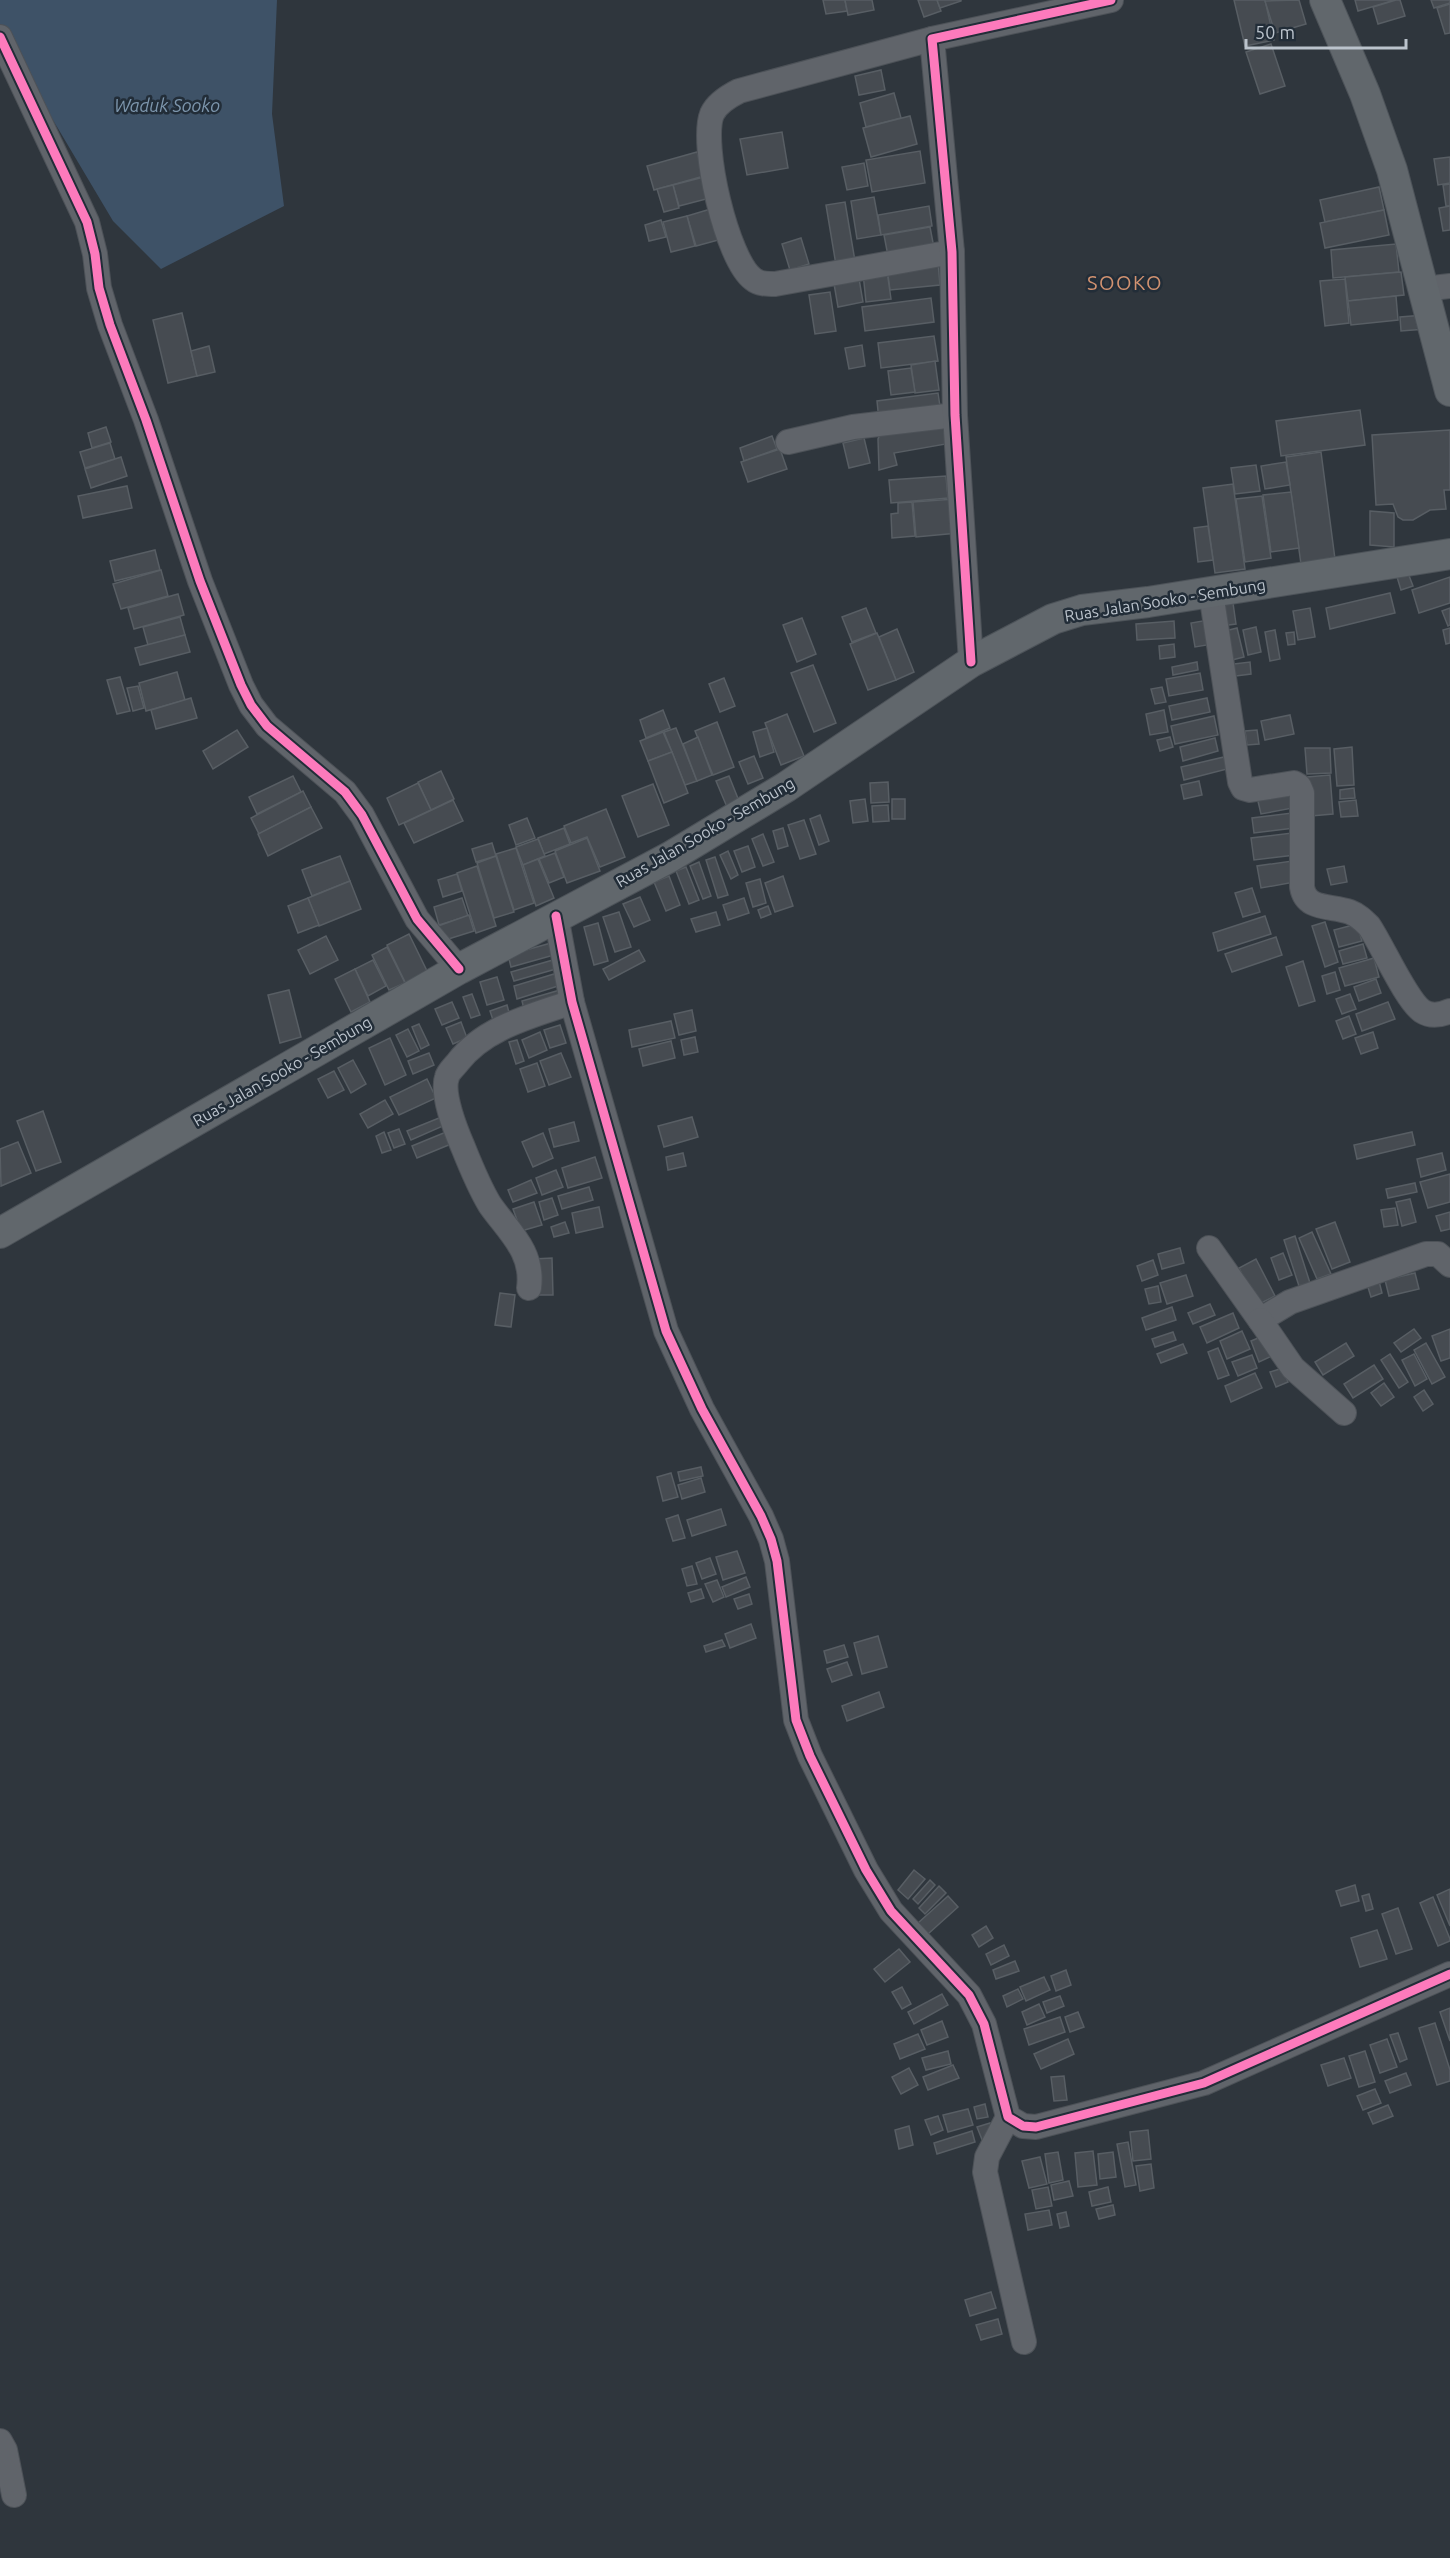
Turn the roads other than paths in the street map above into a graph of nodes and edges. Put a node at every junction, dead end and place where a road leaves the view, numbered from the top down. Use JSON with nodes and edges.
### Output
{"nodes":[{"id":1,"x":1111,"y":0,"type":"edge"},
{"id":2,"x":1325,"y":0,"type":"edge"},
{"id":3,"x":0,"y":37,"type":"edge"},
{"id":4,"x":932,"y":39,"type":"junction"},
{"id":5,"x":952,"y":252,"type":"junction"},
{"id":6,"x":1437,"y":287,"type":"edge"},
{"id":7,"x":1450,"y":391,"type":"edge"},
{"id":8,"x":955,"y":415,"type":"junction"},
{"id":9,"x":788,"y":442,"type":"dead end"},
{"id":10,"x":1450,"y":554,"type":"edge"},
{"id":11,"x":1211,"y":593,"type":"junction"},
{"id":12,"x":971,"y":662,"type":"junction"},
{"id":13,"x":556,"y":916,"type":"junction"},
{"id":14,"x":459,"y":969,"type":"junction"},
{"id":15,"x":573,"y":1002,"type":"junction"},
{"id":16,"x":1450,"y":1011,"type":"edge"},
{"id":17,"x":0,"y":1233,"type":"edge"},
{"id":18,"x":1209,"y":1248,"type":"dead end"},
{"id":19,"x":1450,"y":1265,"type":"edge"},
{"id":20,"x":530,"y":1288,"type":"dead end"},
{"id":21,"x":1260,"y":1320,"type":"junction"},
{"id":22,"x":1344,"y":1413,"type":"dead end"},
{"id":23,"x":1450,"y":1974,"type":"edge"},
{"id":24,"x":1008,"y":2117,"type":"junction"},
{"id":25,"x":1024,"y":2342,"type":"dead end"},
{"id":26,"x":0,"y":2441,"type":"edge"},
{"id":27,"x":14,"y":2495,"type":"dead end"}],
"edges":[{"from":1,"to":4,"type":"street"},
{"from":2,"to":6,"type":"main road"},
{"from":3,"to":14,"type":"street"},
{"from":4,"to":5,"type":"street"},
{"from":4,"to":5,"type":"street"},
{"from":5,"to":8,"type":"street"},
{"from":6,"to":7,"type":"main road"},
{"from":8,"to":9,"type":"street"},
{"from":8,"to":12,"type":"street"},
{"from":10,"to":11,"type":"main road","name":"Ruas Jalan Sooko - Sembung"},
{"from":11,"to":12,"type":"main road","name":"Ruas Jalan Sooko - Sembung"},
{"from":11,"to":16,"type":"street"},
{"from":12,"to":13,"type":"main road","name":"Ruas Jalan Sooko - Sembung"},
{"from":13,"to":14,"type":"main road","name":"Ruas Jalan Sooko - Sembung"},
{"from":13,"to":15,"type":"street"},
{"from":14,"to":17,"type":"main road","name":"Ruas Jalan Sooko - Sembung"},
{"from":15,"to":20,"type":"street"},
{"from":15,"to":24,"type":"street"},
{"from":18,"to":21,"type":"street"},
{"from":19,"to":21,"type":"street"},
{"from":21,"to":22,"type":"street"},
{"from":23,"to":24,"type":"street"},
{"from":24,"to":25,"type":"street"},
{"from":26,"to":27,"type":"street"}]}
